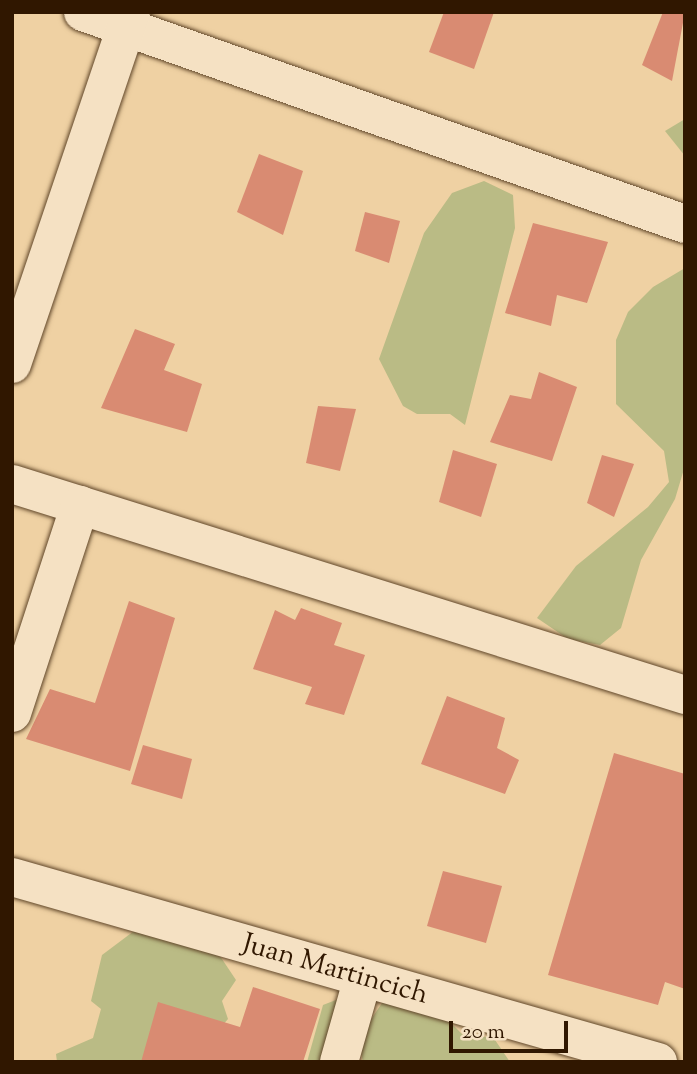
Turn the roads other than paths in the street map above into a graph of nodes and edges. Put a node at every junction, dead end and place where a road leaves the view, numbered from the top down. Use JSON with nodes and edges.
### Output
{"nodes":[{"id":1,"x":83,"y":12,"type":"edge"},
{"id":2,"x":128,"y":19,"type":"edge"},
{"id":3,"x":685,"y":224,"type":"edge"},
{"id":4,"x":12,"y":364,"type":"edge"},
{"id":5,"x":12,"y":484,"type":"edge"},
{"id":6,"x":80,"y":505,"type":"junction"},
{"id":7,"x":685,"y":695,"type":"edge"},
{"id":8,"x":12,"y":713,"type":"edge"},
{"id":9,"x":12,"y":877,"type":"edge"},
{"id":10,"x":363,"y":978,"type":"junction"},
{"id":11,"x":339,"y":1062,"type":"edge"},
{"id":12,"x":658,"y":1062,"type":"edge"}],
"edges":[{"from":1,"to":2,"type":"street"},
{"from":2,"to":3,"type":"street"},
{"from":2,"to":4,"type":"street"},
{"from":5,"to":6,"type":"street"},
{"from":6,"to":7,"type":"street"},
{"from":6,"to":8,"type":"street"},
{"from":9,"to":10,"type":"street","name":"Juan Martincich"},
{"from":10,"to":11,"type":"street"},
{"from":10,"to":12,"type":"street","name":"Juan Martincich"}]}
